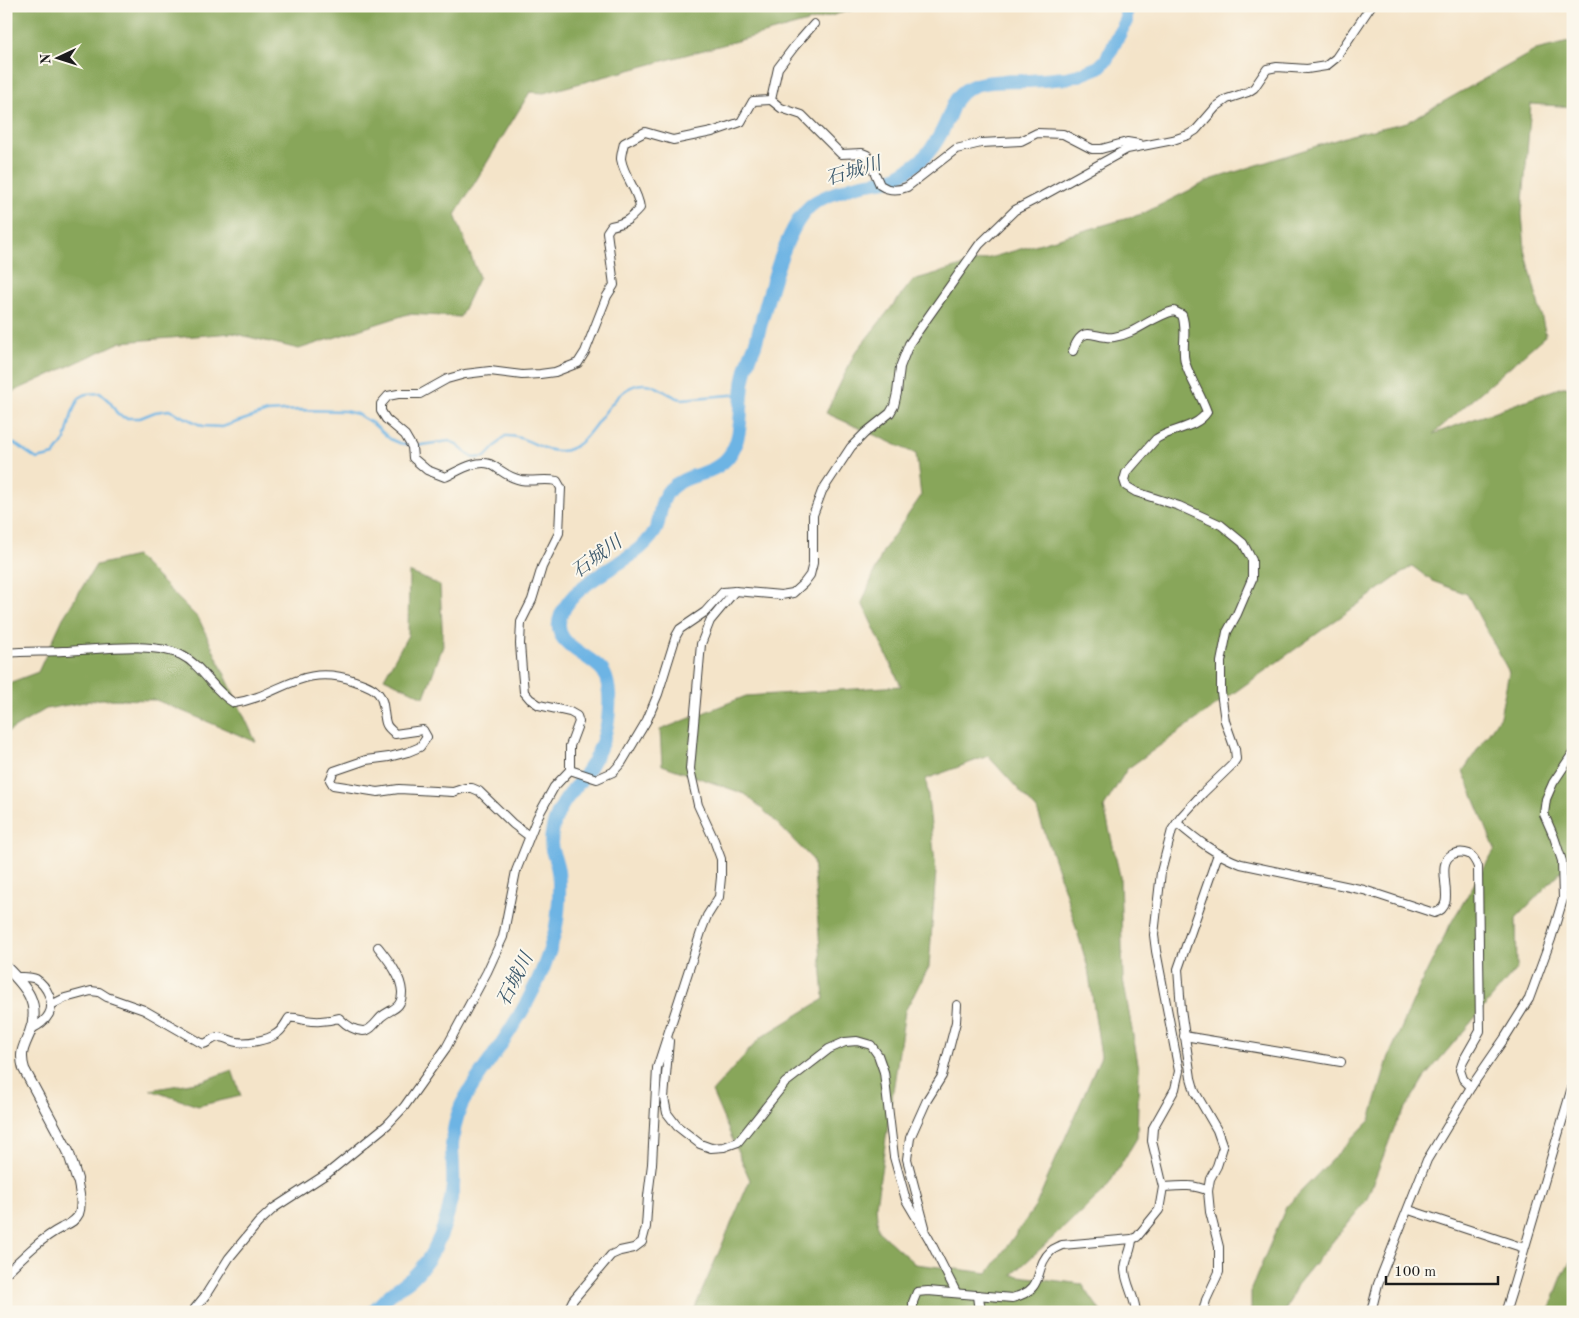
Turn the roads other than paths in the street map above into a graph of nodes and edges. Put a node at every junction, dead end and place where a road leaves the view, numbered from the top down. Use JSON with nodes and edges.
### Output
{"nodes":[{"id":1,"x":1371,"y":6,"type":"edge"},
{"id":2,"x":814,"y":24,"type":"dead end"},
{"id":3,"x":771,"y":100,"type":"junction"},
{"id":4,"x":1144,"y":145,"type":"junction"},
{"id":5,"x":1073,"y":351,"type":"dead end"},
{"id":6,"x":735,"y":590,"type":"junction"},
{"id":7,"x":6,"y":653,"type":"edge"},
{"id":8,"x":1573,"y":753,"type":"edge"},
{"id":9,"x":571,"y":770,"type":"junction"},
{"id":10,"x":1177,"y":823,"type":"junction"},
{"id":11,"x":529,"y":836,"type":"junction"},
{"id":12,"x":1218,"y":854,"type":"junction"},
{"id":13,"x":378,"y":947,"type":"dead end"},
{"id":14,"x":6,"y":967,"type":"edge"},
{"id":15,"x":16,"y":977,"type":"junction"},
{"id":16,"x":52,"y":1005,"type":"junction"},
{"id":17,"x":957,"y":1006,"type":"dead end"},
{"id":18,"x":670,"y":1027,"type":"junction"},
{"id":19,"x":30,"y":1030,"type":"junction"},
{"id":20,"x":1184,"y":1036,"type":"junction"},
{"id":21,"x":1341,"y":1062,"type":"dead end"},
{"id":22,"x":1573,"y":1084,"type":"edge"},
{"id":23,"x":1471,"y":1087,"type":"junction"},
{"id":24,"x":77,"y":1178,"type":"joint"},
{"id":25,"x":1163,"y":1187,"type":"junction"},
{"id":26,"x":1208,"y":1191,"type":"junction"},
{"id":27,"x":1409,"y":1210,"type":"junction"},
{"id":28,"x":929,"y":1239,"type":"junction"},
{"id":29,"x":1132,"y":1239,"type":"junction"},
{"id":30,"x":1524,"y":1248,"type":"junction"},
{"id":31,"x":6,"y":1273,"type":"edge"},
{"id":32,"x":956,"y":1292,"type":"junction"},
{"id":33,"x":978,"y":1296,"type":"junction"},
{"id":34,"x":192,"y":1312,"type":"edge"},
{"id":35,"x":567,"y":1312,"type":"edge"},
{"id":36,"x":913,"y":1312,"type":"edge"},
{"id":37,"x":980,"y":1312,"type":"edge"},
{"id":38,"x":1136,"y":1312,"type":"edge"},
{"id":39,"x":1203,"y":1312,"type":"edge"},
{"id":40,"x":1372,"y":1312,"type":"edge"},
{"id":41,"x":1504,"y":1312,"type":"edge"}],
"edges":[{"from":1,"to":4,"type":"street"},
{"from":2,"to":3,"type":"street"},
{"from":3,"to":4,"type":"street"},
{"from":3,"to":9,"type":"street"},
{"from":4,"to":6,"type":"street"},
{"from":5,"to":10,"type":"street"},
{"from":6,"to":9,"type":"street"},
{"from":6,"to":18,"type":"street"},
{"from":7,"to":11,"type":"street"},
{"from":8,"to":23,"type":"street"},
{"from":9,"to":11,"type":"street"},
{"from":10,"to":12,"type":"street"},
{"from":10,"to":25,"type":"street"},
{"from":11,"to":34,"type":"street"},
{"from":12,"to":20,"type":"street"},
{"from":12,"to":23,"type":"street"},
{"from":13,"to":16,"type":"street"},
{"from":14,"to":15,"type":"street"},
{"from":15,"to":16,"type":"street"},
{"from":15,"to":19,"type":"street"},
{"from":16,"to":19,"type":"street"},
{"from":17,"to":28,"type":"street"},
{"from":18,"to":28,"type":"street"},
{"from":18,"to":35,"type":"street"},
{"from":19,"to":24,"type":"street"},
{"from":20,"to":21,"type":"street"},
{"from":20,"to":26,"type":"street"},
{"from":22,"to":30,"type":"street"},
{"from":23,"to":27,"type":"street"},
{"from":24,"to":31,"type":"street"},
{"from":25,"to":26,"type":"street"},
{"from":25,"to":29,"type":"street"},
{"from":26,"to":39,"type":"street"},
{"from":27,"to":30,"type":"street"},
{"from":27,"to":40,"type":"street"},
{"from":28,"to":32,"type":"street"},
{"from":29,"to":33,"type":"street"},
{"from":29,"to":38,"type":"street"},
{"from":30,"to":41,"type":"street"},
{"from":32,"to":33,"type":"street"},
{"from":32,"to":36,"type":"street"},
{"from":33,"to":37,"type":"street"}]}
